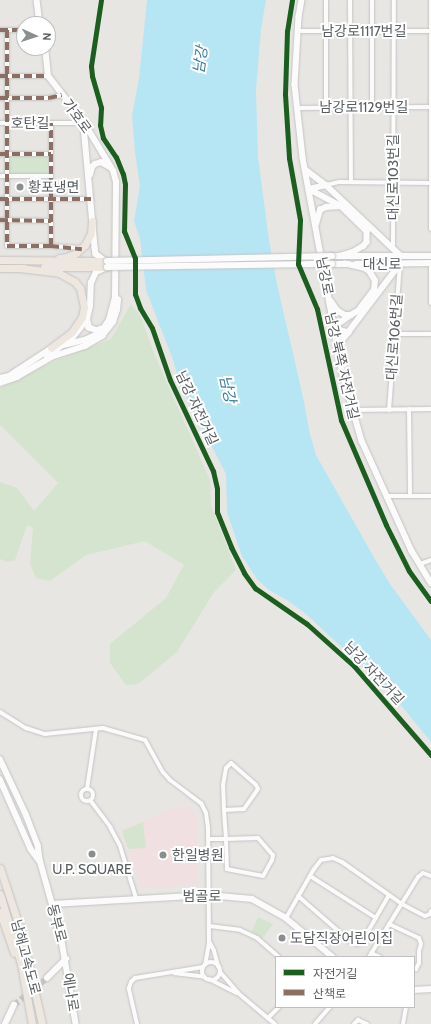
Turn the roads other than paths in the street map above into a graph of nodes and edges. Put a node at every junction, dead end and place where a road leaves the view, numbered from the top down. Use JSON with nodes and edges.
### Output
{"nodes":[{"id":1,"x":37,"y":0,"type":"edge"},
{"id":2,"x":302,"y":0,"type":"edge"},
{"id":3,"x":326,"y":0,"type":"edge"},
{"id":4,"x":350,"y":0,"type":"edge"},
{"id":5,"x":372,"y":0,"type":"edge"},
{"id":6,"x":394,"y":0,"type":"edge"},
{"id":7,"x":431,"y":0,"type":"edge"},
{"id":8,"x":39,"y":16,"type":"edge"},
{"id":9,"x":0,"y":30,"type":"edge"},
{"id":10,"x":7,"y":30,"type":"junction"},
{"id":11,"x":16,"y":30,"type":"edge"},
{"id":12,"x":298,"y":31,"type":"junction"},
{"id":13,"x":326,"y":31,"type":"junction"},
{"id":14,"x":350,"y":31,"type":"junction"},
{"id":15,"x":372,"y":31,"type":"junction"},
{"id":16,"x":394,"y":31,"type":"junction"},
{"id":17,"x":431,"y":31,"type":"edge"},
{"id":18,"x":45,"y":56,"type":"edge"},
{"id":19,"x":0,"y":76,"type":"edge"},
{"id":20,"x":7,"y":76,"type":"junction"},
{"id":21,"x":48,"y":76,"type":"junction"},
{"id":22,"x":62,"y":95,"type":"junction"},
{"id":23,"x":0,"y":98,"type":"edge"},
{"id":24,"x":7,"y":98,"type":"junction"},
{"id":25,"x":372,"y":107,"type":"junction"},
{"id":26,"x":394,"y":107,"type":"junction"},
{"id":27,"x":430,"y":107,"type":"edge"},
{"id":28,"x":298,"y":108,"type":"junction"},
{"id":29,"x":326,"y":108,"type":"junction"},
{"id":30,"x":350,"y":108,"type":"junction"},
{"id":31,"x":0,"y":123,"type":"edge"},
{"id":32,"x":7,"y":123,"type":"junction"},
{"id":33,"x":51,"y":123,"type":"junction"},
{"id":34,"x":84,"y":124,"type":"junction"},
{"id":35,"x":0,"y":154,"type":"edge"},
{"id":36,"x":7,"y":154,"type":"junction"},
{"id":37,"x":51,"y":154,"type":"junction"},
{"id":38,"x":111,"y":168,"type":"junction"},
{"id":39,"x":306,"y":170,"type":"junction"},
{"id":40,"x":0,"y":176,"type":"edge"},
{"id":41,"x":7,"y":176,"type":"junction"},
{"id":42,"x":51,"y":176,"type":"junction"},
{"id":43,"x":351,"y":182,"type":"junction"},
{"id":44,"x":393,"y":183,"type":"junction"},
{"id":45,"x":431,"y":183,"type":"edge"},
{"id":46,"x":326,"y":185,"type":"junction"},
{"id":47,"x":90,"y":189,"type":"junction"},
{"id":48,"x":309,"y":189,"type":"junction"},
{"id":49,"x":0,"y":199,"type":"edge"},
{"id":50,"x":7,"y":199,"type":"junction"},
{"id":51,"x":51,"y":199,"type":"junction"},
{"id":52,"x":91,"y":199,"type":"junction"},
{"id":53,"x":341,"y":206,"type":"junction"},
{"id":54,"x":0,"y":220,"type":"edge"},
{"id":55,"x":8,"y":220,"type":"junction"},
{"id":56,"x":51,"y":220,"type":"junction"},
{"id":57,"x":92,"y":221,"type":"junction"},
{"id":58,"x":316,"y":226,"type":"junction"},
{"id":59,"x":431,"y":229,"type":"edge"},
{"id":60,"x":51,"y":246,"type":"junction"},
{"id":61,"x":393,"y":248,"type":"junction"},
{"id":62,"x":82,"y":249,"type":"junction"},
{"id":63,"x":341,"y":256,"type":"junction"},
{"id":64,"x":402,"y":256,"type":"junction"},
{"id":65,"x":431,"y":256,"type":"edge"},
{"id":66,"x":0,"y":260,"type":"edge"},
{"id":67,"x":18,"y":260,"type":"junction"},
{"id":68,"x":107,"y":264,"type":"junction"},
{"id":69,"x":344,"y":264,"type":"junction"},
{"id":70,"x":400,"y":264,"type":"junction"},
{"id":71,"x":431,"y":264,"type":"edge"},
{"id":72,"x":0,"y":268,"type":"edge"},
{"id":73,"x":20,"y":268,"type":"junction"},
{"id":74,"x":117,"y":278,"type":"junction"},
{"id":75,"x":330,"y":299,"type":"junction"},
{"id":76,"x":431,"y":303,"type":"edge"},
{"id":77,"x":351,"y":315,"type":"junction"},
{"id":78,"x":87,"y":319,"type":"junction"},
{"id":79,"x":109,"y":320,"type":"junction"},
{"id":80,"x":335,"y":326,"type":"junction"},
{"id":81,"x":348,"y":332,"type":"junction"},
{"id":82,"x":394,"y":334,"type":"junction"},
{"id":83,"x":431,"y":334,"type":"edge"},
{"id":84,"x":63,"y":345,"type":"junction"},
{"id":85,"x":337,"y":347,"type":"junction"},
{"id":86,"x":51,"y":348,"type":"junction"},
{"id":87,"x":32,"y":368,"type":"junction"},
{"id":88,"x":0,"y":378,"type":"edge"},
{"id":89,"x":0,"y":383,"type":"edge"},
{"id":90,"x":431,"y":409,"type":"edge"},
{"id":91,"x":353,"y":410,"type":"junction"},
{"id":92,"x":389,"y":410,"type":"junction"},
{"id":93,"x":409,"y":410,"type":"junction"},
{"id":94,"x":387,"y":496,"type":"junction"},
{"id":95,"x":410,"y":496,"type":"junction"},
{"id":96,"x":431,"y":496,"type":"edge"},
{"id":97,"x":431,"y":560,"type":"edge"},
{"id":98,"x":420,"y":564,"type":"junction"},
{"id":99,"x":431,"y":583,"type":"edge"},
{"id":100,"x":0,"y":712,"type":"edge"},
{"id":101,"x":96,"y":729,"type":"junction"},
{"id":102,"x":0,"y":760,"type":"edge"},
{"id":103,"x":0,"y":779,"type":"edge"},
{"id":104,"x":86,"y":789,"type":"junction"},
{"id":105,"x":90,"y":800,"type":"junction"},
{"id":106,"x":224,"y":810,"type":"junction"},
{"id":107,"x":208,"y":839,"type":"junction"},
{"id":108,"x":226,"y":839,"type":"junction"},
{"id":109,"x":40,"y":860,"type":"junction"},
{"id":110,"x":0,"y":868,"type":"edge"},
{"id":111,"x":310,"y":876,"type":"junction"},
{"id":112,"x":431,"y":876,"type":"edge"},
{"id":113,"x":0,"y":894,"type":"edge"},
{"id":114,"x":389,"y":894,"type":"junction"},
{"id":115,"x":209,"y":895,"type":"junction"},
{"id":116,"x":298,"y":896,"type":"junction"},
{"id":117,"x":136,"y":898,"type":"junction"},
{"id":118,"x":52,"y":904,"type":"junction"},
{"id":119,"x":402,"y":904,"type":"junction"},
{"id":120,"x":431,"y":911,"type":"edge"},
{"id":121,"x":0,"y":912,"type":"edge"},
{"id":122,"x":286,"y":918,"type":"junction"},
{"id":123,"x":376,"y":918,"type":"junction"},
{"id":124,"x":389,"y":924,"type":"junction"},
{"id":125,"x":209,"y":926,"type":"junction"},
{"id":126,"x":209,"y":942,"type":"junction"},
{"id":127,"x":370,"y":955,"type":"edge"},
{"id":128,"x":278,"y":956,"type":"edge"},
{"id":129,"x":332,"y":956,"type":"edge"},
{"id":130,"x":66,"y":959,"type":"junction"},
{"id":131,"x":21,"y":964,"type":"junction"},
{"id":132,"x":204,"y":966,"type":"junction"},
{"id":133,"x":218,"y":966,"type":"junction"},
{"id":134,"x":415,"y":969,"type":"edge"},
{"id":135,"x":220,"y":972,"type":"junction"},
{"id":136,"x":173,"y":973,"type":"junction"},
{"id":137,"x":205,"y":976,"type":"junction"},
{"id":138,"x":47,"y":978,"type":"tunnel mouth"},
{"id":139,"x":210,"y":979,"type":"junction"},
{"id":140,"x":431,"y":988,"type":"edge"},
{"id":141,"x":415,"y":990,"type":"edge"},
{"id":142,"x":238,"y":993,"type":"junction"},
{"id":143,"x":14,"y":1005,"type":"tunnel mouth"},
{"id":144,"x":278,"y":1008,"type":"edge"},
{"id":145,"x":329,"y":1008,"type":"edge"},
{"id":146,"x":406,"y":1008,"type":"edge"},
{"id":147,"x":268,"y":1018,"type":"junction"},
{"id":148,"x":5,"y":1024,"type":"edge"},
{"id":149,"x":32,"y":1024,"type":"edge"},
{"id":150,"x":42,"y":1024,"type":"edge"},
{"id":151,"x":76,"y":1024,"type":"edge"},
{"id":152,"x":137,"y":1024,"type":"edge"},
{"id":153,"x":275,"y":1024,"type":"edge"},
{"id":154,"x":315,"y":1024,"type":"edge"},
{"id":155,"x":354,"y":1024,"type":"edge"},
{"id":156,"x":367,"y":1024,"type":"edge"},
{"id":157,"x":403,"y":1024,"type":"edge"}],
"edges":[{"from":1,"to":8,"type":"street"},
{"from":2,"to":12,"type":"street","name":"남강로"},
{"from":3,"to":13,"type":"street"},
{"from":4,"to":14,"type":"street"},
{"from":5,"to":15,"type":"street"},
{"from":6,"to":16,"type":"street","name":"대신로103번길"},
{"from":7,"to":17,"type":"street"},
{"from":9,"to":10,"type":"street"},
{"from":10,"to":11,"type":"street"},
{"from":10,"to":20,"type":"street"},
{"from":12,"to":13,"type":"street","name":"남강로1117번길"},
{"from":12,"to":28,"type":"street","name":"남강로"},
{"from":13,"to":14,"type":"street","name":"남강로1117번길"},
{"from":13,"to":29,"type":"street"},
{"from":14,"to":15,"type":"street","name":"남강로1117번길"},
{"from":14,"to":30,"type":"street"},
{"from":15,"to":16,"type":"street","name":"남강로1117번길"},
{"from":15,"to":25,"type":"street"},
{"from":16,"to":17,"type":"street","name":"남강로1117번길"},
{"from":16,"to":26,"type":"street","name":"대신로103번길"},
{"from":17,"to":27,"type":"street"},
{"from":18,"to":21,"type":"street","name":"가호로"},
{"from":19,"to":20,"type":"street"},
{"from":20,"to":21,"type":"street"},
{"from":20,"to":24,"type":"street"},
{"from":21,"to":22,"type":"street","name":"가호로"},
{"from":22,"to":24,"type":"street"},
{"from":22,"to":34,"type":"street","name":"가호로"},
{"from":23,"to":24,"type":"street"},
{"from":24,"to":32,"type":"street"},
{"from":25,"to":26,"type":"street","name":"남강로1129번길"},
{"from":25,"to":30,"type":"street","name":"남강로1129번길"},
{"from":26,"to":27,"type":"street","name":"남강로1129번길"},
{"from":26,"to":44,"type":"street","name":"대신로103번길"},
{"from":27,"to":45,"type":"street"},
{"from":28,"to":29,"type":"street","name":"남강로1129번길"},
{"from":28,"to":39,"type":"street","name":"남강로"},
{"from":29,"to":30,"type":"street","name":"남강로1129번길"},
{"from":30,"to":43,"type":"street"},
{"from":31,"to":32,"type":"street","name":"호탄길"},
{"from":32,"to":33,"type":"street","name":"호탄길"},
{"from":32,"to":36,"type":"street"},
{"from":33,"to":34,"type":"street","name":"호탄길"},
{"from":33,"to":37,"type":"street"},
{"from":34,"to":38,"type":"street","name":"가호로"},
{"from":34,"to":47,"type":"street"},
{"from":35,"to":36,"type":"street"},
{"from":36,"to":37,"type":"street"},
{"from":36,"to":41,"type":"street"},
{"from":37,"to":42,"type":"street"},
{"from":38,"to":47,"type":"street"},
{"from":38,"to":74,"type":"street","name":"가호로"},
{"from":39,"to":46,"type":"street"},
{"from":39,"to":48,"type":"street","name":"남강로"},
{"from":40,"to":41,"type":"street"},
{"from":41,"to":42,"type":"street"},
{"from":41,"to":50,"type":"street"},
{"from":42,"to":51,"type":"street"},
{"from":43,"to":44,"type":"street"},
{"from":43,"to":46,"type":"street"},
{"from":44,"to":45,"type":"street"},
{"from":44,"to":61,"type":"street","name":"대신로103번길"},
{"from":45,"to":59,"type":"street"},
{"from":46,"to":48,"type":"street"},
{"from":46,"to":61,"type":"street"},
{"from":47,"to":52,"type":"street"},
{"from":48,"to":53,"type":"street"},
{"from":48,"to":58,"type":"street","name":"남강로"},
{"from":49,"to":50,"type":"street"},
{"from":50,"to":51,"type":"street"},
{"from":50,"to":55,"type":"street"},
{"from":51,"to":52,"type":"street"},
{"from":51,"to":56,"type":"street"},
{"from":52,"to":57,"type":"street"},
{"from":53,"to":58,"type":"street"},
{"from":53,"to":63,"type":"street"},
{"from":54,"to":55,"type":"street"},
{"from":55,"to":56,"type":"street"},
{"from":55,"to":60,"type":"street"},
{"from":56,"to":60,"type":"street"},
{"from":57,"to":62,"type":"highway"},
{"from":57,"to":68,"type":"street"},
{"from":58,"to":75,"type":"street","name":"남강로"},
{"from":60,"to":62,"type":"street"},
{"from":61,"to":64,"type":"street"},
{"from":62,"to":67,"type":"highway"},
{"from":63,"to":64,"type":"street","name":"대신로"},
{"from":63,"to":68,"type":"street","name":"대신로","bridge":true},
{"from":64,"to":65,"type":"street","name":"대신로"},
{"from":66,"to":67,"type":"highway"},
{"from":67,"to":68,"type":"highway"},
{"from":68,"to":69,"type":"street","name":"대신로","bridge":true},
{"from":68,"to":73,"type":"highway"},
{"from":68,"to":78,"type":"street"},
{"from":69,"to":70,"type":"street","name":"대신로"},
{"from":69,"to":77,"type":"street"},
{"from":70,"to":71,"type":"street","name":"대신로"},
{"from":70,"to":81,"type":"street"},
{"from":70,"to":82,"type":"street","name":"대신로106번길"},
{"from":71,"to":76,"type":"street"},
{"from":72,"to":73,"type":"highway"},
{"from":73,"to":86,"type":"highway"},
{"from":74,"to":79,"type":"street","name":"가호로"},
{"from":74,"to":87,"type":"street","name":"가호로"},
{"from":75,"to":77,"type":"street"},
{"from":75,"to":80,"type":"street","name":"남강로"},
{"from":77,"to":80,"type":"street"},
{"from":77,"to":81,"type":"street"},
{"from":78,"to":79,"type":"street"},
{"from":78,"to":84,"type":"street"},
{"from":79,"to":84,"type":"street","name":"가호로"},
{"from":80,"to":81,"type":"street"},
{"from":80,"to":85,"type":"street","name":"남강로"},
{"from":81,"to":85,"type":"street"},
{"from":82,"to":83,"type":"street"},
{"from":82,"to":92,"type":"street","name":"대신로106번길"},
{"from":84,"to":86,"type":"street","name":"가호로"},
{"from":84,"to":87,"type":"street"},
{"from":85,"to":91,"type":"street","name":"남강로"},
{"from":86,"to":88,"type":"street","name":"가호로"},
{"from":87,"to":89,"type":"street","name":"가호로"},
{"from":90,"to":93,"type":"street"},
{"from":91,"to":92,"type":"street"},
{"from":91,"to":94,"type":"street","name":"남강로"},
{"from":92,"to":93,"type":"street"},
{"from":93,"to":95,"type":"street"},
{"from":94,"to":95,"type":"street"},
{"from":94,"to":98,"type":"street","name":"남강로"},
{"from":95,"to":96,"type":"street"},
{"from":97,"to":98,"type":"street"},
{"from":98,"to":99,"type":"street","name":"남강로"},
{"from":100,"to":101,"type":"street"},
{"from":101,"to":104,"type":"street"},
{"from":101,"to":107,"type":"street"},
{"from":102,"to":109,"type":"street","name":"동부로"},
{"from":103,"to":109,"type":"street","name":"동부로"},
{"from":104,"to":105,"type":"street"},
{"from":104,"to":105,"type":"street"},
{"from":105,"to":117,"type":"street"},
{"from":106,"to":106,"type":"street"},
{"from":106,"to":108,"type":"street"},
{"from":107,"to":108,"type":"street"},
{"from":107,"to":115,"type":"street"},
{"from":108,"to":108,"type":"street"},
{"from":109,"to":118,"type":"street","name":"동부로"},
{"from":110,"to":150,"type":"highway","name":"남해고속도로"},
{"from":111,"to":114,"type":"street"},
{"from":111,"to":116,"type":"street"},
{"from":111,"to":123,"type":"street"},
{"from":112,"to":119,"type":"street"},
{"from":113,"to":131,"type":"highway","name":"남해고속도로"},
{"from":114,"to":119,"type":"street"},
{"from":114,"to":123,"type":"street"},
{"from":115,"to":117,"type":"street","name":"범골로"},
{"from":115,"to":122,"type":"street","name":"범골로"},
{"from":115,"to":125,"type":"street"},
{"from":116,"to":122,"type":"street"},
{"from":116,"to":123,"type":"street"},
{"from":117,"to":118,"type":"street","name":"범골로"},
{"from":118,"to":130,"type":"street","name":"동부로"},
{"from":119,"to":120,"type":"street"},
{"from":119,"to":124,"type":"street"},
{"from":121,"to":131,"type":"highway"},
{"from":122,"to":129,"type":"street","name":"범골로"},
{"from":124,"to":127,"type":"street"},
{"from":124,"to":134,"type":"street"},
{"from":125,"to":126,"type":"street"},
{"from":125,"to":128,"type":"street"},
{"from":126,"to":132,"type":"street"},
{"from":126,"to":133,"type":"street"},
{"from":130,"to":138,"type":"street","name":"동부로"},
{"from":130,"to":151,"type":"street","name":"에나로"},
{"from":131,"to":149,"type":"highway","name":"남해고속도로"},
{"from":132,"to":133,"type":"street"},
{"from":132,"to":136,"type":"street"},
{"from":132,"to":137,"type":"street"},
{"from":133,"to":135,"type":"street"},
{"from":135,"to":139,"type":"street"},
{"from":135,"to":142,"type":"street"},
{"from":136,"to":137,"type":"street"},
{"from":136,"to":152,"type":"street"},
{"from":137,"to":139,"type":"street"},
{"from":139,"to":142,"type":"street"},
{"from":140,"to":141,"type":"street"},
{"from":142,"to":147,"type":"street"},
{"from":143,"to":148,"type":"street"},
{"from":144,"to":147,"type":"street"},
{"from":145,"to":154,"type":"street"},
{"from":146,"to":157,"type":"street"},
{"from":147,"to":153,"type":"street"},
{"from":155,"to":156,"type":"street"}]}
